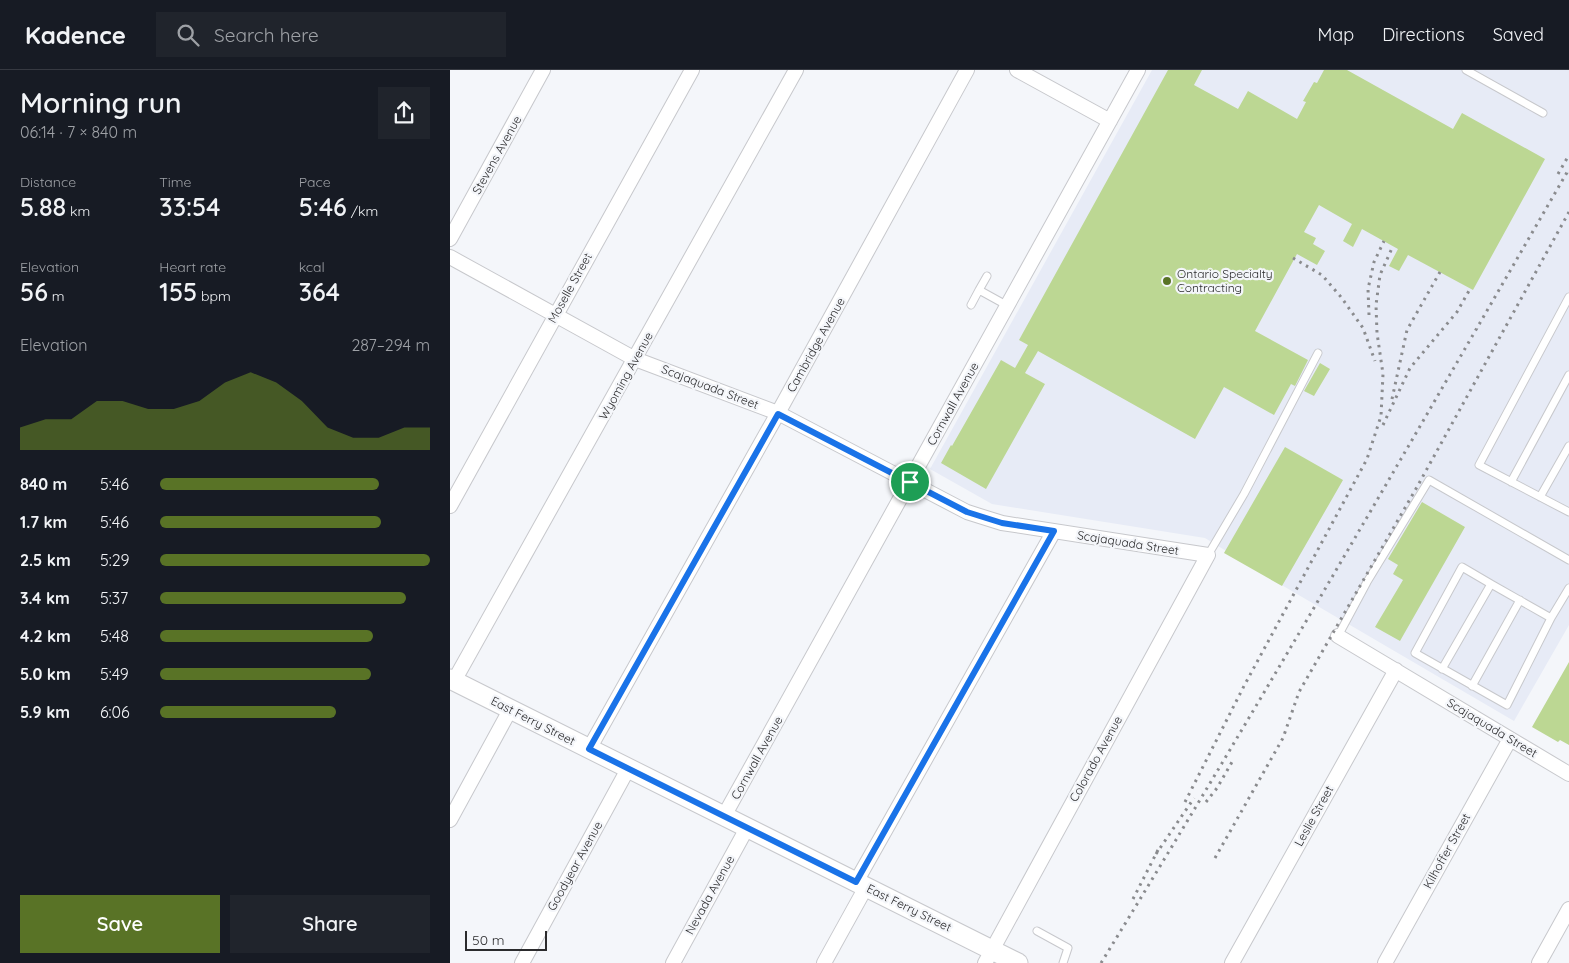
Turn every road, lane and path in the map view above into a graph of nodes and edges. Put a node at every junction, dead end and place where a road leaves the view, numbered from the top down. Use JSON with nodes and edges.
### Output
{"nodes":[{"id":1,"x":543,"y":70,"type":"edge"},
{"id":2,"x":692,"y":70,"type":"edge"},
{"id":3,"x":796,"y":70,"type":"edge"},
{"id":4,"x":967,"y":70,"type":"edge"},
{"id":5,"x":1017,"y":70,"type":"edge"},
{"id":6,"x":1138,"y":70,"type":"edge"},
{"id":7,"x":1466,"y":70,"type":"edge"},
{"id":8,"x":1543,"y":113,"type":"dead end"},
{"id":9,"x":1110,"y":121,"type":"junction"},
{"id":10,"x":450,"y":239,"type":"edge"},
{"id":11,"x":450,"y":257,"type":"edge"},
{"id":12,"x":987,"y":276,"type":"dead end"},
{"id":13,"x":979,"y":290,"type":"junction"},
{"id":14,"x":1569,"y":297,"type":"edge"},
{"id":15,"x":971,"y":305,"type":"dead end"},
{"id":16,"x":1008,"y":306,"type":"junction"},
{"id":17,"x":555,"y":315,"type":"junction"},
{"id":18,"x":1318,"y":353,"type":"dead end"},
{"id":19,"x":636,"y":359,"type":"junction"},
{"id":20,"x":1569,"y":375,"type":"edge"},
{"id":21,"x":778,"y":414,"type":"junction"},
{"id":22,"x":1569,"y":446,"type":"edge"},
{"id":23,"x":910,"y":482,"type":"junction"},
{"id":24,"x":1510,"y":482,"type":"junction"},
{"id":25,"x":1540,"y":497,"type":"junction"},
{"id":26,"x":450,"y":506,"type":"edge"},
{"id":27,"x":1569,"y":512,"type":"edge"},
{"id":28,"x":1054,"y":531,"type":"junction"},
{"id":29,"x":1208,"y":555,"type":"junction"},
{"id":30,"x":1568,"y":557,"type":"edge"},
{"id":31,"x":1491,"y":584,"type":"junction"},
{"id":32,"x":1569,"y":588,"type":"edge"},
{"id":33,"x":1520,"y":600,"type":"junction"},
{"id":34,"x":1551,"y":618,"type":"junction"},
{"id":35,"x":1338,"y":636,"type":"joint"},
{"id":36,"x":1442,"y":669,"type":"junction"},
{"id":37,"x":1396,"y":670,"type":"junction"},
{"id":38,"x":452,"y":680,"type":"edge"},
{"id":39,"x":1472,"y":686,"type":"junction"},
{"id":40,"x":510,"y":710,"type":"junction"},
{"id":41,"x":1510,"y":739,"type":"junction"},
{"id":42,"x":589,"y":749,"type":"junction"},
{"id":43,"x":628,"y":768,"type":"junction"},
{"id":44,"x":1569,"y":774,"type":"edge"},
{"id":45,"x":724,"y":816,"type":"junction"},
{"id":46,"x":450,"y":820,"type":"edge"},
{"id":47,"x":747,"y":828,"type":"junction"},
{"id":48,"x":861,"y":884,"type":"junction"},
{"id":49,"x":1569,"y":909,"type":"edge"},
{"id":50,"x":1037,"y":931,"type":"dead end"},
{"id":51,"x":988,"y":956,"type":"edge"},
{"id":52,"x":522,"y":963,"type":"edge"},
{"id":53,"x":673,"y":963,"type":"edge"},
{"id":54,"x":824,"y":963,"type":"edge"},
{"id":55,"x":1018,"y":963,"type":"edge"},
{"id":56,"x":1063,"y":963,"type":"edge"},
{"id":57,"x":1232,"y":963,"type":"edge"},
{"id":58,"x":1385,"y":963,"type":"edge"},
{"id":59,"x":1539,"y":963,"type":"edge"}],
"edges":[{"from":1,"to":10,"type":"street","name":"Stevens Avenue"},
{"from":2,"to":17,"type":"street","name":"Moselle Street"},
{"from":3,"to":19,"type":"street","name":"Wyoming Avenue"},
{"from":4,"to":21,"type":"street","name":"Cambridge Avenue"},
{"from":5,"to":9,"type":"street"},
{"from":6,"to":9,"type":"street","name":"Cornwall Avenue"},
{"from":7,"to":8,"type":"lane"},
{"from":9,"to":16,"type":"street","name":"Cornwall Avenue"},
{"from":11,"to":17,"type":"street","name":"Scajaquada Street"},
{"from":12,"to":13,"type":"lane"},
{"from":13,"to":15,"type":"lane"},
{"from":13,"to":16,"type":"lane"},
{"from":14,"to":24,"type":"lane"},
{"from":16,"to":23,"type":"street","name":"Cornwall Avenue"},
{"from":17,"to":19,"type":"street","name":"Scajaquada Street"},
{"from":17,"to":26,"type":"street","name":"Moselle Street"},
{"from":18,"to":29,"type":"lane"},
{"from":19,"to":21,"type":"street","name":"Scajaquada Street"},
{"from":19,"to":38,"type":"street","name":"Wyoming Avenue"},
{"from":20,"to":24,"type":"lane"},
{"from":21,"to":23,"type":"street","name":"Scajaquada Street"},
{"from":21,"to":42,"type":"street","name":"Cambridge Avenue"},
{"from":22,"to":25,"type":"lane"},
{"from":23,"to":28,"type":"street","name":"Scajaquada Street"},
{"from":23,"to":45,"type":"street","name":"Cornwall Avenue"},
{"from":24,"to":25,"type":"lane"},
{"from":25,"to":27,"type":"lane"},
{"from":28,"to":29,"type":"street","name":"Scajaquada Street"},
{"from":28,"to":48,"type":"street"},
{"from":29,"to":51,"type":"street","name":"Colorado Avenue"},
{"from":30,"to":35,"type":"lane"},
{"from":31,"to":33,"type":"lane"},
{"from":31,"to":36,"type":"lane"},
{"from":31,"to":36,"type":"lane"},
{"from":32,"to":34,"type":"lane"},
{"from":33,"to":34,"type":"lane"},
{"from":33,"to":39,"type":"lane"},
{"from":34,"to":39,"type":"lane"},
{"from":35,"to":37,"type":"street","name":"Scajaquada Street"},
{"from":36,"to":39,"type":"lane"},
{"from":37,"to":41,"type":"street","name":"Scajaquada Street"},
{"from":37,"to":57,"type":"street","name":"Leslie Street"},
{"from":38,"to":40,"type":"street","name":"East Ferry Street"},
{"from":40,"to":42,"type":"street","name":"East Ferry Street"},
{"from":40,"to":46,"type":"street"},
{"from":41,"to":44,"type":"street","name":"Scajaquada Street"},
{"from":41,"to":58,"type":"street","name":"Kilhoffer Street"},
{"from":42,"to":43,"type":"street","name":"East Ferry Street"},
{"from":43,"to":45,"type":"street","name":"East Ferry Street"},
{"from":43,"to":52,"type":"street","name":"Goodyear Avenue"},
{"from":45,"to":47,"type":"street","name":"East Ferry Street"},
{"from":47,"to":48,"type":"street","name":"East Ferry Street"},
{"from":47,"to":53,"type":"street","name":"Nevada Avenue"},
{"from":48,"to":51,"type":"street","name":"East Ferry Street"},
{"from":48,"to":54,"type":"street"},
{"from":49,"to":59,"type":"street"},
{"from":50,"to":56,"type":"lane"},
{"from":51,"to":55,"type":"street","name":"East Ferry Street"}]}
